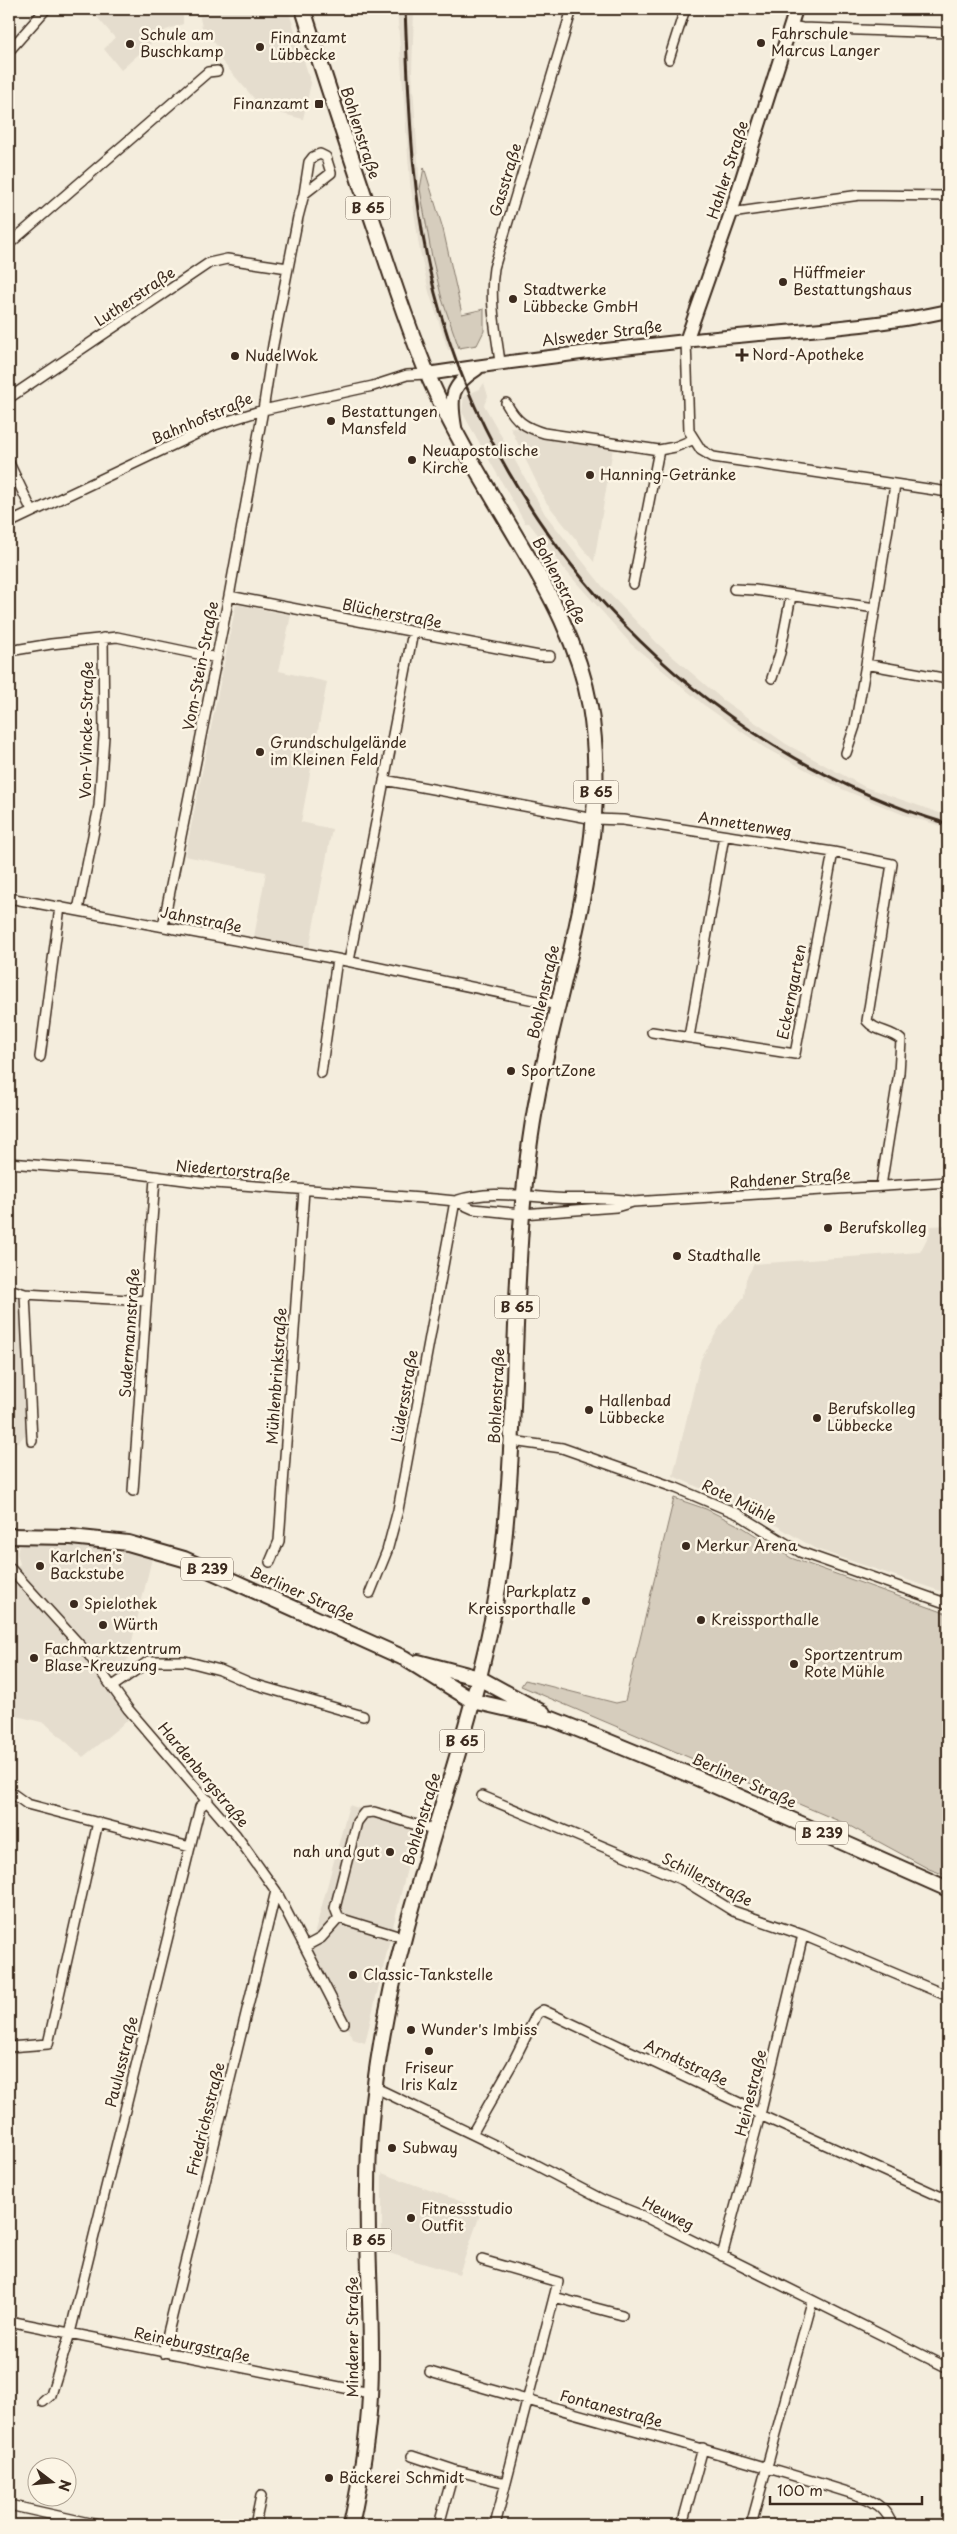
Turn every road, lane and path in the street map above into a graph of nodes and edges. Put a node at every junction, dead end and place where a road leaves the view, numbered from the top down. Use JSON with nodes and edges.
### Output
{"nodes":[{"id":1,"x":46,"y":9,"type":"edge"},
{"id":2,"x":303,"y":9,"type":"edge"},
{"id":3,"x":572,"y":9,"type":"edge"},
{"id":4,"x":685,"y":9,"type":"edge"},
{"id":5,"x":796,"y":9,"type":"edge"},
{"id":6,"x":791,"y":26,"type":"junction"},
{"id":7,"x":948,"y":33,"type":"edge"},
{"id":8,"x":9,"y":51,"type":"edge"},
{"id":9,"x":669,"y":59,"type":"dead end"},
{"id":10,"x":216,"y":71,"type":"dead end"},
{"id":11,"x":304,"y":194,"type":"dead end"},
{"id":12,"x":948,"y":196,"type":"edge"},
{"id":13,"x":731,"y":213,"type":"junction"},
{"id":14,"x":9,"y":244,"type":"edge"},
{"id":15,"x":288,"y":268,"type":"junction"},
{"id":16,"x":948,"y":311,"type":"edge"},
{"id":17,"x":686,"y":340,"type":"junction"},
{"id":18,"x":500,"y":362,"type":"junction"},
{"id":19,"x":486,"y":364,"type":"junction"},
{"id":20,"x":427,"y":374,"type":"junction"},
{"id":21,"x":9,"y":398,"type":"edge"},
{"id":22,"x":506,"y":403,"type":"dead end"},
{"id":23,"x":263,"y":410,"type":"junction"},
{"id":24,"x":456,"y":434,"type":"junction"},
{"id":25,"x":692,"y":440,"type":"junction"},
{"id":26,"x":658,"y":450,"type":"junction"},
{"id":27,"x":9,"y":463,"type":"edge"},
{"id":28,"x":895,"y":484,"type":"junction"},
{"id":29,"x":948,"y":492,"type":"edge"},
{"id":30,"x":32,"y":512,"type":"junction"},
{"id":31,"x":9,"y":523,"type":"edge"},
{"id":32,"x":633,"y":584,"type":"dead end"},
{"id":33,"x":734,"y":589,"type":"dead end"},
{"id":34,"x":229,"y":596,"type":"junction"},
{"id":35,"x":791,"y":596,"type":"junction"},
{"id":36,"x":875,"y":608,"type":"junction"},
{"id":37,"x":414,"y":632,"type":"junction"},
{"id":38,"x":103,"y":638,"type":"junction"},
{"id":39,"x":9,"y":652,"type":"edge"},
{"id":40,"x":550,"y":656,"type":"dead end"},
{"id":41,"x":216,"y":658,"type":"junction"},
{"id":42,"x":866,"y":664,"type":"junction"},
{"id":43,"x":772,"y":678,"type":"dead end"},
{"id":44,"x":948,"y":680,"type":"edge"},
{"id":45,"x":846,"y":752,"type":"dead end"},
{"id":46,"x":384,"y":780,"type":"junction"},
{"id":47,"x":594,"y":819,"type":"junction"},
{"id":48,"x":724,"y":836,"type":"junction"},
{"id":49,"x":833,"y":852,"type":"junction"},
{"id":50,"x":9,"y":898,"type":"edge"},
{"id":51,"x":60,"y":907,"type":"junction"},
{"id":52,"x":78,"y":910,"type":"junction"},
{"id":53,"x":163,"y":926,"type":"junction"},
{"id":54,"x":337,"y":959,"type":"junction"},
{"id":55,"x":349,"y":961,"type":"junction"},
{"id":56,"x":558,"y":1005,"type":"junction"},
{"id":57,"x":652,"y":1032,"type":"dead end"},
{"id":58,"x":688,"y":1037,"type":"junction"},
{"id":59,"x":40,"y":1058,"type":"dead end"},
{"id":60,"x":321,"y":1073,"type":"dead end"},
{"id":61,"x":9,"y":1164,"type":"edge"},
{"id":62,"x":155,"y":1178,"type":"junction"},
{"id":63,"x":948,"y":1182,"type":"edge"},
{"id":64,"x":881,"y":1186,"type":"junction"},
{"id":65,"x":304,"y":1190,"type":"junction"},
{"id":66,"x":524,"y":1196,"type":"junction"},
{"id":67,"x":455,"y":1201,"type":"junction"},
{"id":68,"x":633,"y":1202,"type":"junction"},
{"id":69,"x":522,"y":1214,"type":"junction"},
{"id":70,"x":9,"y":1289,"type":"edge"},
{"id":71,"x":25,"y":1294,"type":"junction"},
{"id":72,"x":146,"y":1301,"type":"junction"},
{"id":73,"x":32,"y":1441,"type":"dead end"},
{"id":74,"x":512,"y":1441,"type":"junction"},
{"id":75,"x":133,"y":1491,"type":"dead end"},
{"id":76,"x":9,"y":1536,"type":"edge"},
{"id":77,"x":270,"y":1562,"type":"dead end"},
{"id":78,"x":9,"y":1567,"type":"edge"},
{"id":79,"x":370,"y":1593,"type":"dead end"},
{"id":80,"x":948,"y":1604,"type":"edge"},
{"id":81,"x":404,"y":1658,"type":"junction"},
{"id":82,"x":479,"y":1678,"type":"junction"},
{"id":83,"x":113,"y":1686,"type":"junction"},
{"id":84,"x":473,"y":1701,"type":"junction"},
{"id":85,"x":363,"y":1716,"type":"dead end"},
{"id":86,"x":552,"y":1719,"type":"junction"},
{"id":87,"x":9,"y":1791,"type":"edge"},
{"id":88,"x":482,"y":1796,"type":"dead end"},
{"id":89,"x":208,"y":1800,"type":"junction"},
{"id":90,"x":98,"y":1822,"type":"junction"},
{"id":91,"x":436,"y":1831,"type":"junction"},
{"id":92,"x":190,"y":1847,"type":"junction"},
{"id":93,"x":948,"y":1889,"type":"edge"},
{"id":94,"x":276,"y":1891,"type":"junction"},
{"id":95,"x":338,"y":1918,"type":"junction"},
{"id":96,"x":803,"y":1934,"type":"junction"},
{"id":97,"x":404,"y":1938,"type":"junction"},
{"id":98,"x":306,"y":1946,"type":"junction"},
{"id":99,"x":948,"y":1996,"type":"edge"},
{"id":100,"x":344,"y":2023,"type":"dead end"},
{"id":101,"x":9,"y":2047,"type":"edge"},
{"id":102,"x":374,"y":2087,"type":"junction"},
{"id":103,"x":760,"y":2116,"type":"junction"},
{"id":104,"x":472,"y":2134,"type":"junction"},
{"id":105,"x":948,"y":2200,"type":"edge"},
{"id":106,"x":722,"y":2256,"type":"junction"},
{"id":107,"x":482,"y":2260,"type":"dead end"},
{"id":108,"x":554,"y":2297,"type":"junction"},
{"id":109,"x":812,"y":2302,"type":"junction"},
{"id":110,"x":622,"y":2315,"type":"dead end"},
{"id":111,"x":9,"y":2321,"type":"edge"},
{"id":112,"x":70,"y":2333,"type":"junction"},
{"id":113,"x":163,"y":2353,"type":"junction"},
{"id":114,"x":948,"y":2368,"type":"edge"},
{"id":115,"x":430,"y":2372,"type":"dead end"},
{"id":116,"x":370,"y":2393,"type":"junction"},
{"id":117,"x":528,"y":2401,"type":"junction"},
{"id":118,"x":42,"y":2402,"type":"dead end"},
{"id":119,"x":703,"y":2448,"type":"junction"},
{"id":120,"x":412,"y":2456,"type":"dead end"},
{"id":121,"x":768,"y":2467,"type":"junction"},
{"id":122,"x":454,"y":2470,"type":"junction"},
{"id":123,"x":506,"y":2483,"type":"junction"},
{"id":124,"x":261,"y":2496,"type":"dead end"},
{"id":125,"x":9,"y":2505,"type":"edge"},
{"id":126,"x":98,"y":2525,"type":"edge"},
{"id":127,"x":255,"y":2525,"type":"edge"},
{"id":128,"x":351,"y":2525,"type":"edge"},
{"id":129,"x":439,"y":2525,"type":"edge"},
{"id":130,"x":495,"y":2525,"type":"edge"},
{"id":131,"x":682,"y":2525,"type":"edge"},
{"id":132,"x":751,"y":2525,"type":"edge"},
{"id":133,"x":892,"y":2525,"type":"edge"}],
"edges":[{"from":1,"to":8,"type":"street"},
{"from":2,"to":20,"type":"main road","name":"Bohlenstraße","number":"B 65"},
{"from":3,"to":18,"type":"street","name":"Gasstraße"},
{"from":4,"to":9,"type":"street"},
{"from":5,"to":6,"type":"street","name":"Hahler Straße"},
{"from":6,"to":7,"type":"street"},
{"from":6,"to":13,"type":"street","name":"Hahler Straße"},
{"from":10,"to":14,"type":"street"},
{"from":11,"to":15,"type":"street","name":"Bahnhofstraße"},
{"from":12,"to":13,"type":"street"},
{"from":13,"to":17,"type":"street","name":"Hahler Straße"},
{"from":15,"to":21,"type":"street","name":"Lutherstraße"},
{"from":15,"to":23,"type":"street","name":"Bahnhofstraße"},
{"from":16,"to":17,"type":"street","name":"Alsweder Straße"},
{"from":17,"to":18,"type":"street","name":"Alsweder Straße"},
{"from":17,"to":25,"type":"street"},
{"from":18,"to":19,"type":"street","name":"Alsweder Straße"},
{"from":19,"to":20,"type":"street","name":"Alsweder Straße"},
{"from":19,"to":24,"type":"street"},
{"from":20,"to":23,"type":"street","name":"Alsweder Straße"},
{"from":20,"to":24,"type":"main road","name":"Bohlenstraße","number":"B 65"},
{"from":22,"to":26,"type":"street"},
{"from":23,"to":30,"type":"street","name":"Bahnhofstraße"},
{"from":23,"to":34,"type":"street","name":"Vom-Stein-Straße"},
{"from":24,"to":47,"type":"main road","name":"Bohlenstraße","number":"B 65"},
{"from":25,"to":26,"type":"street"},
{"from":25,"to":28,"type":"street"},
{"from":26,"to":32,"type":"street"},
{"from":27,"to":30,"type":"street"},
{"from":28,"to":29,"type":"street"},
{"from":28,"to":36,"type":"street"},
{"from":30,"to":31,"type":"street","name":"Bahnhofstraße"},
{"from":33,"to":35,"type":"street"},
{"from":34,"to":37,"type":"street","name":"Blücherstraße"},
{"from":34,"to":41,"type":"street","name":"Vom-Stein-Straße"},
{"from":35,"to":36,"type":"street"},
{"from":35,"to":43,"type":"street"},
{"from":36,"to":42,"type":"street"},
{"from":37,"to":40,"type":"street","name":"Blücherstraße"},
{"from":37,"to":46,"type":"street"},
{"from":38,"to":39,"type":"street"},
{"from":38,"to":41,"type":"street"},
{"from":38,"to":52,"type":"street","name":"Von-Vincke-Straße"},
{"from":41,"to":53,"type":"street","name":"Vom-Stein-Straße"},
{"from":42,"to":44,"type":"street"},
{"from":42,"to":45,"type":"street"},
{"from":46,"to":47,"type":"street","name":"Annettenweg"},
{"from":46,"to":55,"type":"street"},
{"from":47,"to":48,"type":"street","name":"Annettenweg"},
{"from":47,"to":56,"type":"main road","name":"Bohlenstraße","number":"B 65"},
{"from":48,"to":49,"type":"street","name":"Annettenweg"},
{"from":48,"to":58,"type":"street"},
{"from":49,"to":58,"type":"street","name":"Eckerngarten"},
{"from":49,"to":64,"type":"street","name":"Annettenweg"},
{"from":50,"to":51,"type":"street","name":"Jahnstraße"},
{"from":51,"to":52,"type":"street","name":"Jahnstraße"},
{"from":51,"to":59,"type":"street"},
{"from":52,"to":53,"type":"street","name":"Jahnstraße"},
{"from":53,"to":54,"type":"street","name":"Jahnstraße"},
{"from":54,"to":55,"type":"street","name":"Jahnstraße"},
{"from":54,"to":60,"type":"street"},
{"from":55,"to":56,"type":"street","name":"Jahnstraße"},
{"from":56,"to":66,"type":"main road","name":"Bohlenstraße","number":"B 65"},
{"from":57,"to":58,"type":"street","name":"Eckerngarten"},
{"from":61,"to":62,"type":"street","name":"Niedertorstraße"},
{"from":62,"to":65,"type":"street","name":"Niedertorstraße"},
{"from":62,"to":72,"type":"street","name":"Sudermannstraße"},
{"from":63,"to":64,"type":"street","name":"Rahdener Straße"},
{"from":64,"to":68,"type":"street","name":"Rahdener Straße"},
{"from":65,"to":67,"type":"street","name":"Niedertorstraße"},
{"from":65,"to":77,"type":"street","name":"Mühlenbrinkstraße"},
{"from":66,"to":67,"type":"street","name":"Niedertorstraße"},
{"from":66,"to":68,"type":"street","name":"Rahdener Straße"},
{"from":66,"to":69,"type":"main road","name":"Bohlenstraße"},
{"from":67,"to":69,"type":"street","name":"Niedertorstraße"},
{"from":67,"to":79,"type":"street","name":"Lüdersstraße"},
{"from":68,"to":69,"type":"street","name":"Rahdener Straße"},
{"from":69,"to":74,"type":"main road","name":"Bohlenstraße","number":"B 65"},
{"from":70,"to":71,"type":"street"},
{"from":71,"to":72,"type":"street"},
{"from":71,"to":73,"type":"street"},
{"from":72,"to":75,"type":"street","name":"Sudermannstraße"},
{"from":74,"to":80,"type":"street","name":"Rote Mühle"},
{"from":74,"to":82,"type":"main road","name":"Bohlenstraße","number":"B 65"},
{"from":76,"to":81,"type":"main road","name":"Berliner Straße","number":"B 239"},
{"from":78,"to":83,"type":"street","name":"Hardenbergstraße"},
{"from":81,"to":82,"type":"main road","name":"Berliner Straße","number":"B 239"},
{"from":81,"to":84,"type":"main road","name":"Berliner Straße","number":"B 239"},
{"from":82,"to":84,"type":"main road","name":"Bohlenstraße","number":"B 65"},
{"from":82,"to":86,"type":"main road","name":"Berliner Straße","number":"B 239"},
{"from":83,"to":85,"type":"street"},
{"from":83,"to":89,"type":"street","name":"Hardenbergstraße"},
{"from":84,"to":86,"type":"main road","name":"Berliner Straße","number":"B 239"},
{"from":84,"to":91,"type":"main road","name":"Bohlenstraße","number":"B 65"},
{"from":86,"to":93,"type":"main road","name":"Berliner Straße","number":"B 239"},
{"from":87,"to":90,"type":"street"},
{"from":88,"to":96,"type":"street","name":"Schillerstraße"},
{"from":89,"to":92,"type":"street","name":"Paulusstraße"},
{"from":89,"to":94,"type":"street","name":"Hardenbergstraße"},
{"from":90,"to":92,"type":"street"},
{"from":90,"to":101,"type":"street"},
{"from":91,"to":95,"type":"street"},
{"from":91,"to":97,"type":"main road","name":"Bohlenstraße","number":"B 65"},
{"from":92,"to":112,"type":"street","name":"Paulusstraße"},
{"from":94,"to":98,"type":"street","name":"Hardenbergstraße"},
{"from":94,"to":113,"type":"street","name":"Friedrichsstraße"},
{"from":95,"to":97,"type":"street"},
{"from":95,"to":98,"type":"street"},
{"from":96,"to":99,"type":"street","name":"Schillerstraße"},
{"from":96,"to":103,"type":"street","name":"Heinestraße"},
{"from":97,"to":102,"type":"main road","name":"Bohlenstraße","number":"B 65"},
{"from":98,"to":100,"type":"street","name":"Hardenbergstraße"},
{"from":102,"to":104,"type":"street","name":"Heuweg"},
{"from":102,"to":116,"type":"main road","name":"Mindener Straße","number":"B 65"},
{"from":103,"to":104,"type":"street","name":"Arndtstraße"},
{"from":103,"to":105,"type":"street","name":"Arndtstraße"},
{"from":103,"to":106,"type":"street","name":"Heinestraße"},
{"from":104,"to":106,"type":"street","name":"Heuweg"},
{"from":106,"to":109,"type":"street","name":"Heuweg"},
{"from":107,"to":108,"type":"street"},
{"from":108,"to":110,"type":"street"},
{"from":108,"to":117,"type":"street"},
{"from":109,"to":114,"type":"street","name":"Heuweg"},
{"from":109,"to":121,"type":"street"},
{"from":111,"to":112,"type":"street","name":"Reineburgstraße"},
{"from":112,"to":113,"type":"street","name":"Reineburgstraße"},
{"from":112,"to":118,"type":"street","name":"Paulusstraße"},
{"from":113,"to":116,"type":"street","name":"Reineburgstraße"},
{"from":115,"to":117,"type":"street","name":"Fontanestraße"},
{"from":116,"to":128,"type":"main road","name":"Mindener Straße","number":"B 65"},
{"from":117,"to":119,"type":"street","name":"Fontanestraße"},
{"from":117,"to":123,"type":"street"},
{"from":119,"to":121,"type":"street","name":"Fontanestraße"},
{"from":119,"to":131,"type":"street"},
{"from":120,"to":122,"type":"street"},
{"from":121,"to":132,"type":"street"},
{"from":121,"to":133,"type":"street","name":"Fontanestraße"},
{"from":122,"to":123,"type":"street"},
{"from":122,"to":129,"type":"street"},
{"from":123,"to":130,"type":"street"},
{"from":124,"to":127,"type":"street"},
{"from":125,"to":126,"type":"street"}]}
